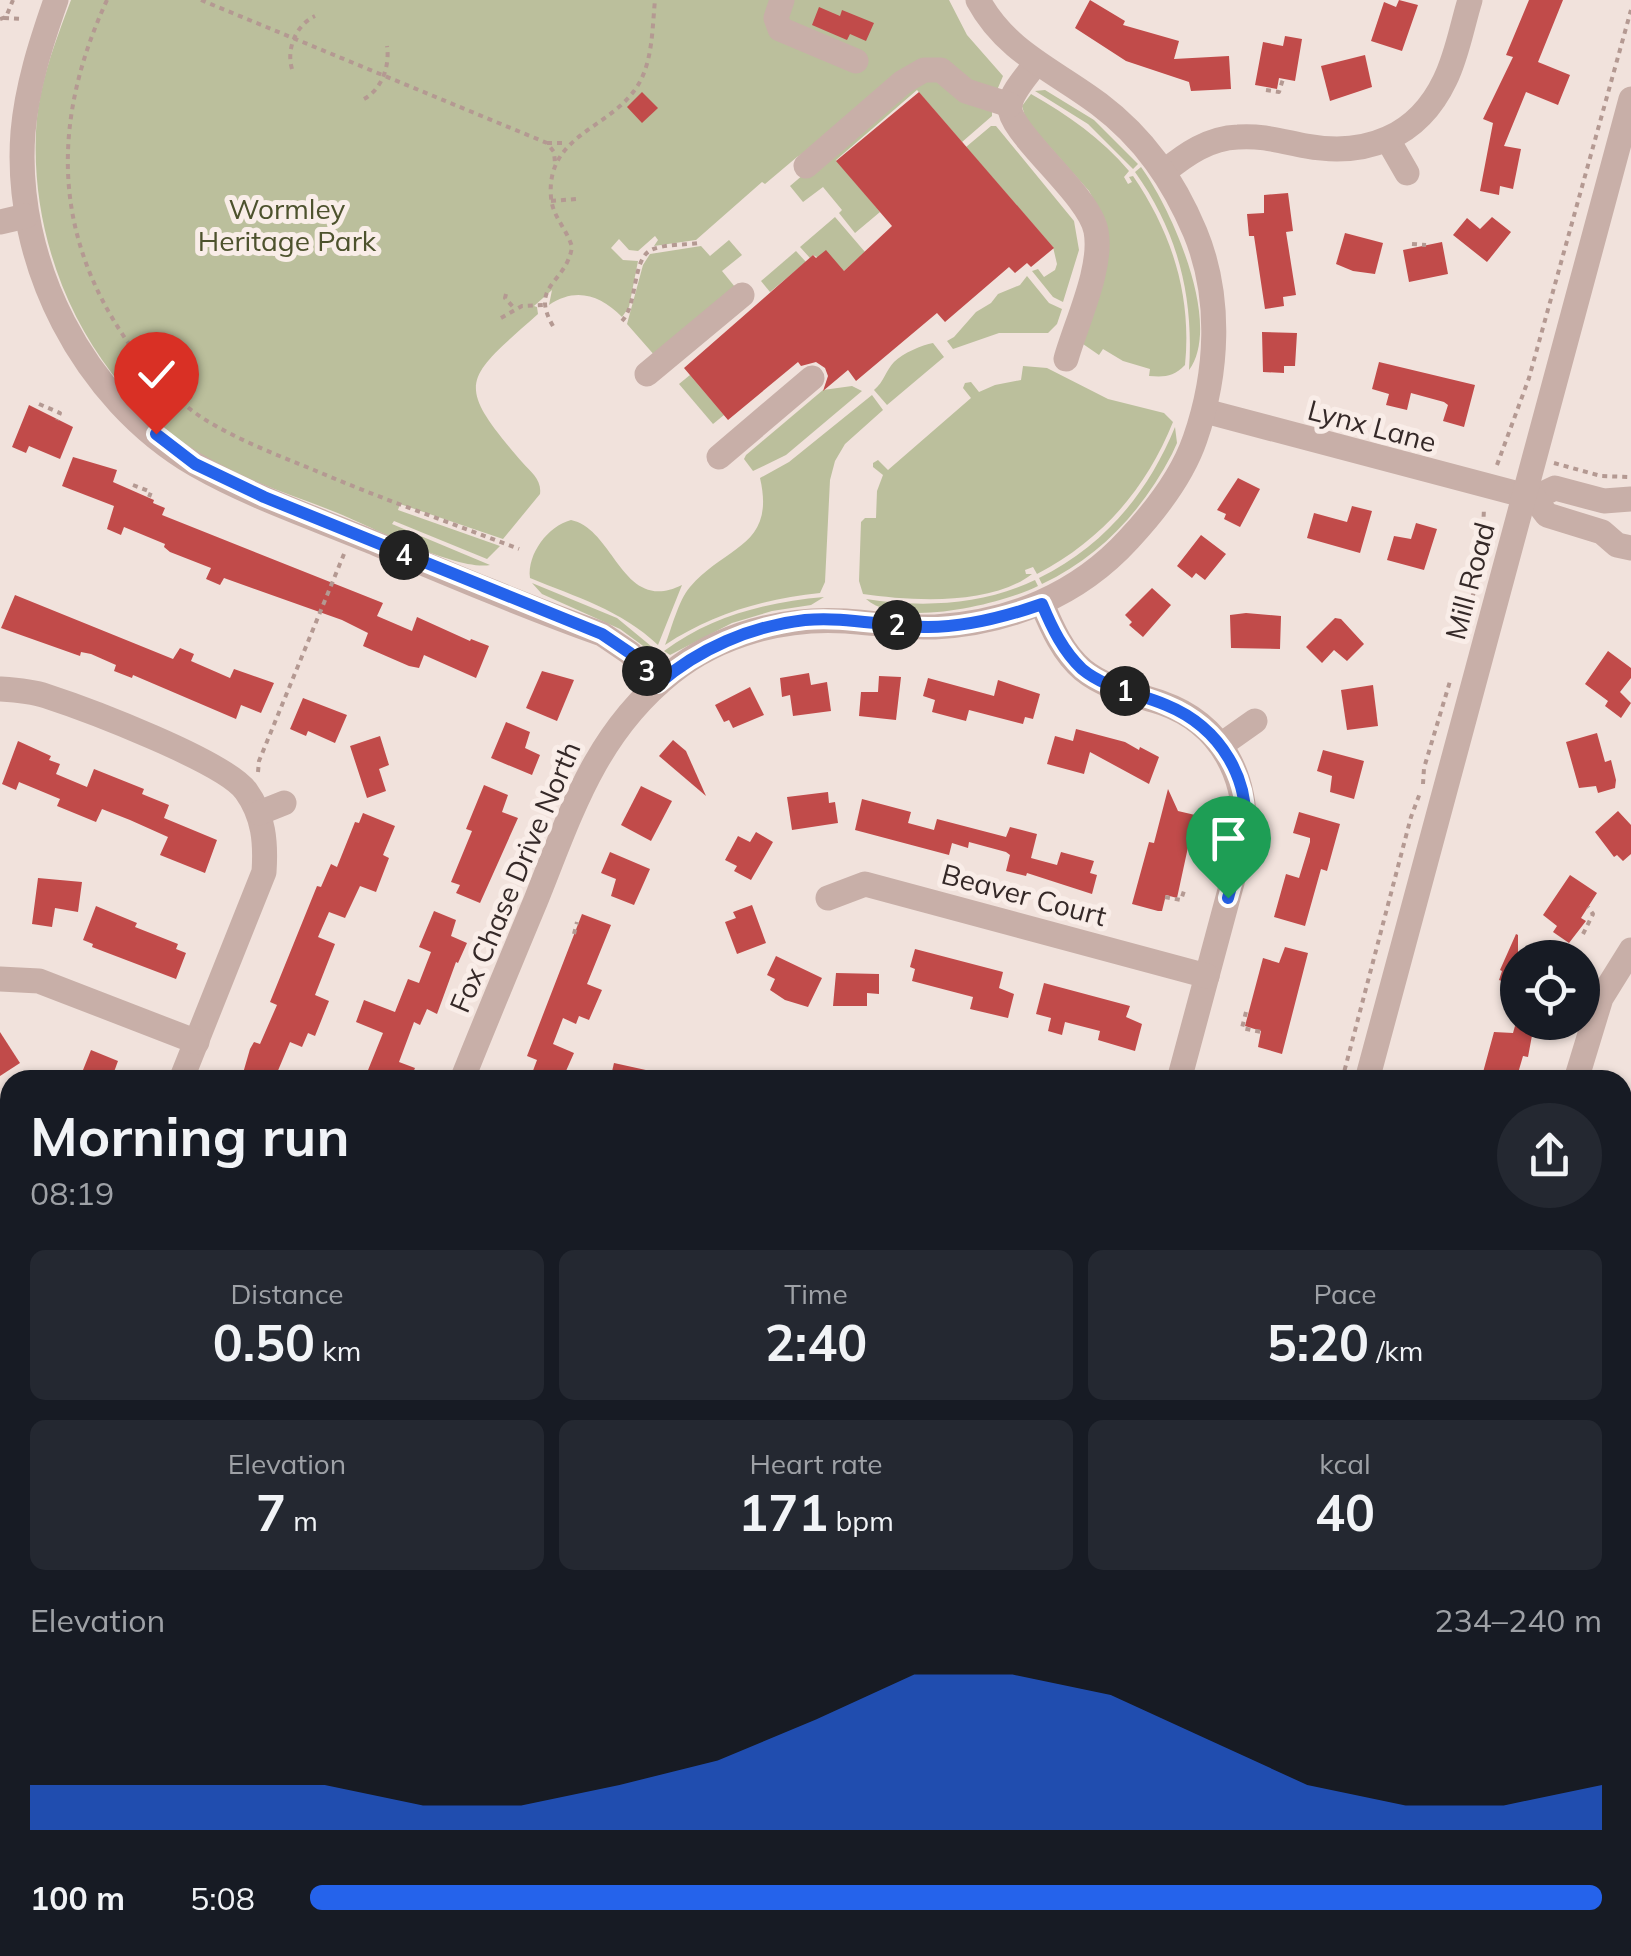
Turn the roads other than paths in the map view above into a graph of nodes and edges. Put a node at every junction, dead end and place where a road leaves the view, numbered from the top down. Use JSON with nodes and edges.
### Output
{"nodes":[{"id":1,"x":56,"y":0,"type":"edge"},
{"id":2,"x":782,"y":0,"type":"edge"},
{"id":3,"x":978,"y":0,"type":"edge"},
{"id":4,"x":1470,"y":0,"type":"edge"},
{"id":5,"x":856,"y":61,"type":"dead end"},
{"id":6,"x":1035,"y":64,"type":"junction"},
{"id":7,"x":1631,"y":98,"type":"edge"},
{"id":8,"x":1010,"y":105,"type":"junction"},
{"id":9,"x":1388,"y":140,"type":"junction"},
{"id":10,"x":806,"y":166,"type":"dead end"},
{"id":11,"x":1164,"y":172,"type":"junction"},
{"id":12,"x":1407,"y":173,"type":"dead end"},
{"id":13,"x":26,"y":216,"type":"junction"},
{"id":14,"x":0,"y":222,"type":"edge"},
{"id":15,"x":742,"y":295,"type":"dead end"},
{"id":16,"x":1066,"y":360,"type":"dead end"},
{"id":17,"x":647,"y":374,"type":"dead end"},
{"id":18,"x":812,"y":378,"type":"dead end"},
{"id":19,"x":1205,"y":411,"type":"junction"},
{"id":20,"x":719,"y":458,"type":"dead end"},
{"id":21,"x":1529,"y":497,"type":"junction"},
{"id":22,"x":1631,"y":499,"type":"edge"},
{"id":23,"x":1631,"y":548,"type":"edge"},
{"id":24,"x":1042,"y":604,"type":"junction"},
{"id":25,"x":658,"y":684,"type":"junction"},
{"id":26,"x":0,"y":688,"type":"edge"},
{"id":27,"x":1255,"y":721,"type":"dead end"},
{"id":28,"x":1222,"y":745,"type":"junction"},
{"id":29,"x":284,"y":804,"type":"dead end"},
{"id":30,"x":259,"y":813,"type":"junction"},
{"id":31,"x":828,"y":898,"type":"dead end"},
{"id":32,"x":1631,"y":950,"type":"edge"},
{"id":33,"x":1207,"y":976,"type":"junction"},
{"id":34,"x":0,"y":980,"type":"edge"},
{"id":35,"x":197,"y":1042,"type":"junction"},
{"id":36,"x":185,"y":1070,"type":"edge"},
{"id":37,"x":466,"y":1070,"type":"edge"},
{"id":38,"x":1182,"y":1070,"type":"edge"},
{"id":39,"x":1370,"y":1070,"type":"edge"},
{"id":40,"x":1579,"y":1070,"type":"edge"}],
"edges":[{"from":1,"to":13,"type":"street"},
{"from":2,"to":5,"type":"street"},
{"from":3,"to":6,"type":"street","name":"Fox Chase Drive North"},
{"from":4,"to":9,"type":"street"},
{"from":6,"to":8,"type":"street"},
{"from":6,"to":11,"type":"street","name":"Fox Chase Drive North"},
{"from":7,"to":21,"type":"street","name":"Mill Road"},
{"from":8,"to":10,"type":"street"},
{"from":8,"to":16,"type":"street"},
{"from":9,"to":11,"type":"street"},
{"from":9,"to":12,"type":"street"},
{"from":11,"to":19,"type":"street","name":"Fox Chase Drive North"},
{"from":13,"to":14,"type":"street"},
{"from":13,"to":25,"type":"street"},
{"from":15,"to":17,"type":"street"},
{"from":18,"to":20,"type":"street"},
{"from":19,"to":21,"type":"street","name":"Lynx Lane"},
{"from":19,"to":24,"type":"street","name":"Fox Chase Drive North"},
{"from":21,"to":22,"type":"street"},
{"from":21,"to":23,"type":"street"},
{"from":21,"to":39,"type":"street","name":"Mill Road"},
{"from":24,"to":25,"type":"street","name":"Fox Chase Drive North"},
{"from":24,"to":28,"type":"street"},
{"from":25,"to":37,"type":"street","name":"Fox Chase Drive North"},
{"from":26,"to":30,"type":"street"},
{"from":27,"to":28,"type":"street"},
{"from":28,"to":33,"type":"street"},
{"from":29,"to":30,"type":"street"},
{"from":30,"to":35,"type":"street"},
{"from":31,"to":33,"type":"street","name":"Beaver Court"},
{"from":32,"to":40,"type":"street"},
{"from":33,"to":38,"type":"street"},
{"from":34,"to":35,"type":"street"},
{"from":35,"to":36,"type":"street"}]}
